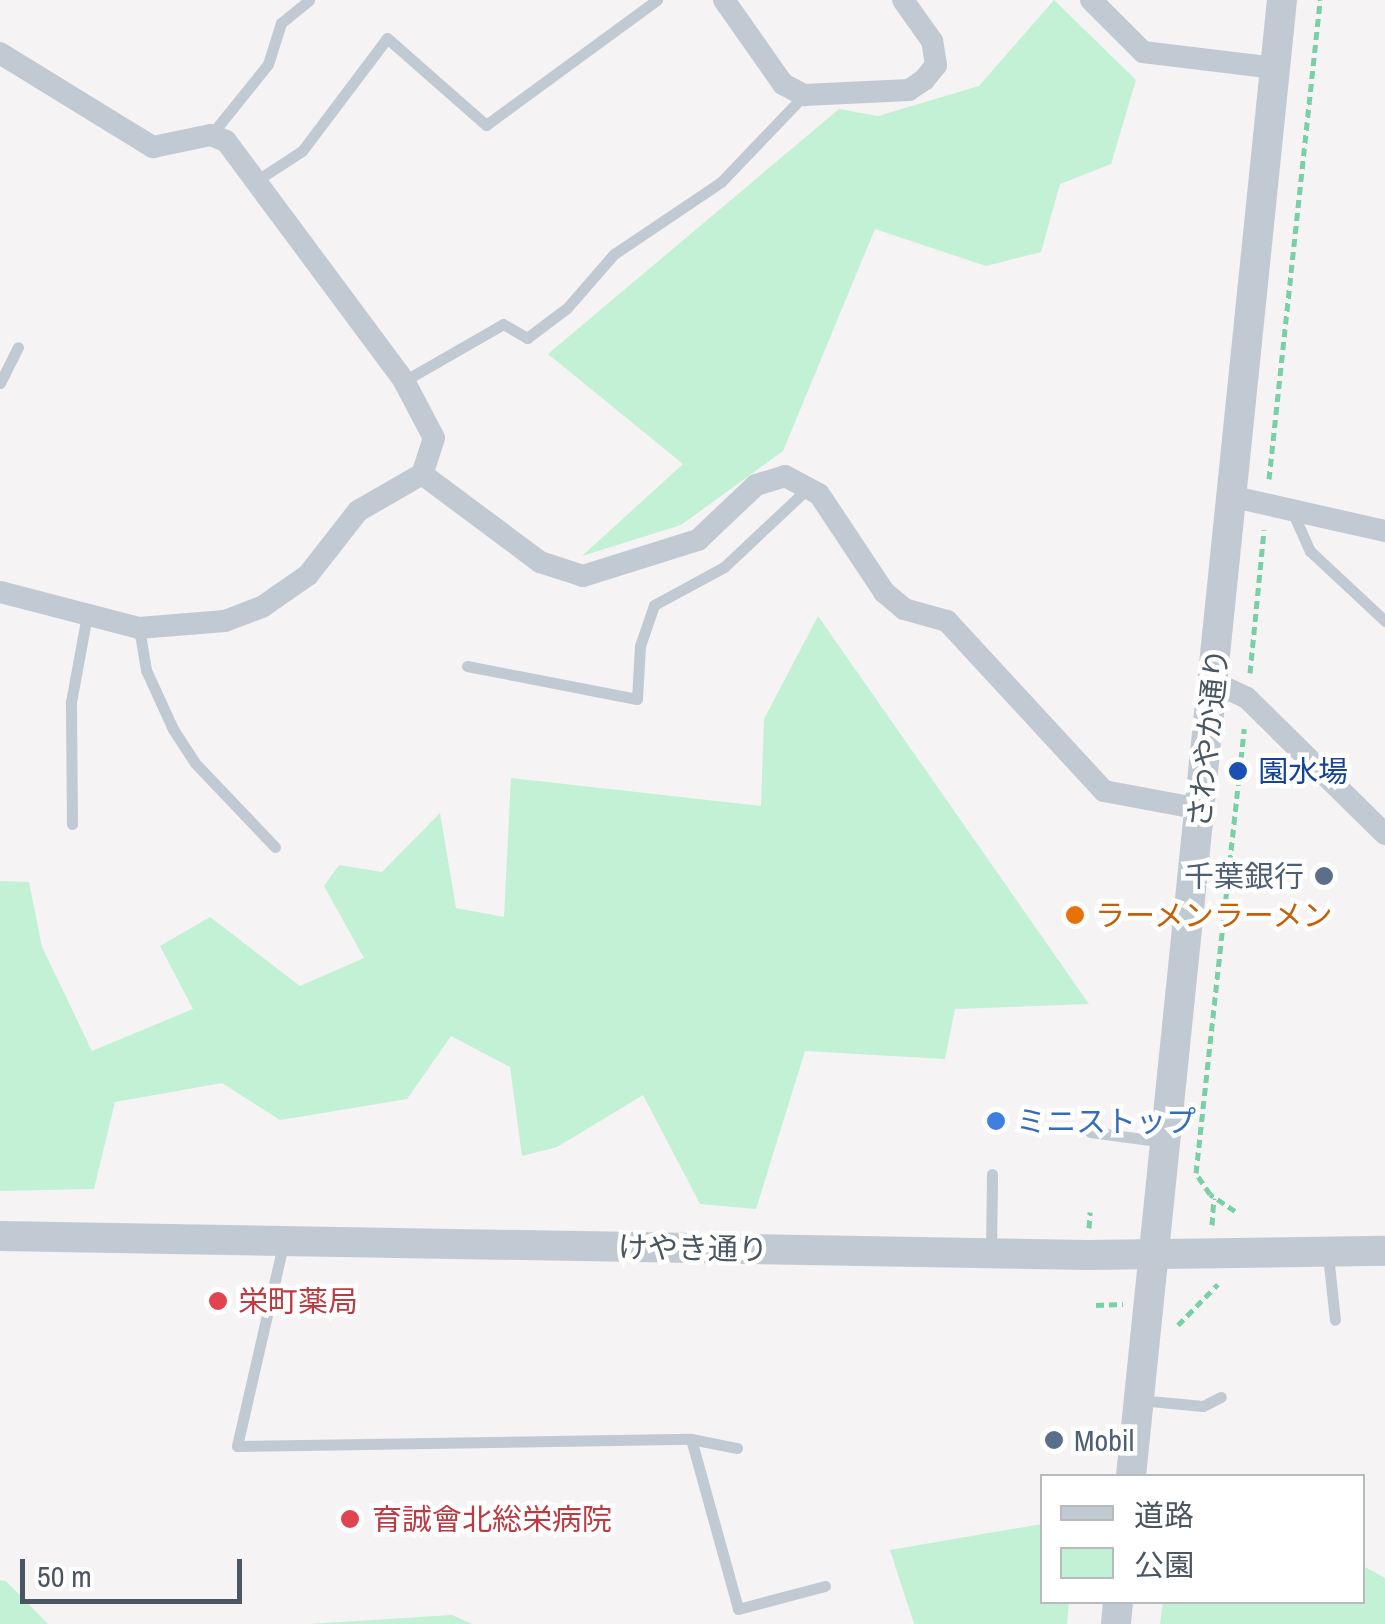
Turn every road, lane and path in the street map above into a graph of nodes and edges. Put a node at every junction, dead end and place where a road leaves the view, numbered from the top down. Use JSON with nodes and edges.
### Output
{"nodes":[{"id":1,"x":309,"y":0,"type":"edge"},
{"id":2,"x":657,"y":0,"type":"edge"},
{"id":3,"x":724,"y":0,"type":"edge"},
{"id":4,"x":903,"y":0,"type":"edge"},
{"id":5,"x":1091,"y":0,"type":"edge"},
{"id":6,"x":1282,"y":0,"type":"edge"},
{"id":7,"x":1320,"y":0,"type":"edge"},
{"id":8,"x":0,"y":53,"type":"edge"},
{"id":9,"x":1276,"y":68,"type":"junction"},
{"id":10,"x":804,"y":95,"type":"junction"},
{"id":11,"x":210,"y":135,"type":"junction"},
{"id":12,"x":256,"y":181,"type":"junction"},
{"id":13,"x":18,"y":346,"type":"dead end"},
{"id":14,"x":404,"y":381,"type":"junction"},
{"id":15,"x":0,"y":383,"type":"edge"},
{"id":16,"x":422,"y":474,"type":"junction"},
{"id":17,"x":808,"y":488,"type":"junction"},
{"id":18,"x":1234,"y":497,"type":"junction"},
{"id":19,"x":1266,"y":504,"type":"junction"},
{"id":20,"x":1292,"y":510,"type":"junction"},
{"id":21,"x":1385,"y":531,"type":"edge"},
{"id":22,"x":0,"y":592,"type":"edge"},
{"id":23,"x":87,"y":614,"type":"junction"},
{"id":24,"x":1385,"y":622,"type":"edge"},
{"id":25,"x":138,"y":628,"type":"junction"},
{"id":26,"x":467,"y":666,"type":"dead end"},
{"id":27,"x":1215,"y":683,"type":"junction"},
{"id":28,"x":1247,"y":698,"type":"junction"},
{"id":29,"x":1200,"y":809,"type":"junction"},
{"id":30,"x":72,"y":824,"type":"dead end"},
{"id":31,"x":1385,"y":834,"type":"edge"},
{"id":32,"x":276,"y":847,"type":"dead end"},
{"id":33,"x":1090,"y":1132,"type":"dead end"},
{"id":34,"x":1168,"y":1142,"type":"junction"},
{"id":35,"x":992,"y":1174,"type":"dead end"},
{"id":36,"x":1236,"y":1211,"type":"dead end"},
{"id":37,"x":0,"y":1236,"type":"edge"},
{"id":38,"x":284,"y":1241,"type":"junction"},
{"id":39,"x":1385,"y":1251,"type":"edge"},
{"id":40,"x":991,"y":1253,"type":"junction"},
{"id":41,"x":1328,"y":1254,"type":"junction"},
{"id":42,"x":1156,"y":1255,"type":"junction"},
{"id":43,"x":1222,"y":1281,"type":"dead end"},
{"id":44,"x":1335,"y":1320,"type":"dead end"},
{"id":45,"x":1176,"y":1338,"type":"dead end"},
{"id":46,"x":1221,"y":1396,"type":"dead end"},
{"id":47,"x":1140,"y":1400,"type":"junction"},
{"id":48,"x":691,"y":1440,"type":"junction"},
{"id":49,"x":737,"y":1448,"type":"dead end"},
{"id":50,"x":1132,"y":1474,"type":"edge"},
{"id":51,"x":826,"y":1586,"type":"dead end"}],
"edges":[{"from":1,"to":11,"type":"lane"},
{"from":2,"to":12,"type":"lane"},
{"from":3,"to":10,"type":"street"},
{"from":4,"to":10,"type":"street"},
{"from":5,"to":9,"type":"street"},
{"from":6,"to":9,"type":"street","name":"さわやか通り"},
{"from":7,"to":19,"type":"path"},
{"from":8,"to":11,"type":"street"},
{"from":9,"to":18,"type":"street","name":"さわやか通り"},
{"from":10,"to":14,"type":"lane"},
{"from":11,"to":12,"type":"street"},
{"from":12,"to":14,"type":"street"},
{"from":13,"to":15,"type":"lane"},
{"from":14,"to":16,"type":"street"},
{"from":16,"to":17,"type":"street"},
{"from":16,"to":25,"type":"street"},
{"from":17,"to":26,"type":"lane"},
{"from":17,"to":29,"type":"street"},
{"from":18,"to":19,"type":"street"},
{"from":18,"to":27,"type":"street","name":"さわやか通り"},
{"from":19,"to":20,"type":"street"},
{"from":19,"to":28,"type":"path"},
{"from":20,"to":21,"type":"street"},
{"from":20,"to":24,"type":"lane"},
{"from":22,"to":23,"type":"street"},
{"from":23,"to":25,"type":"street"},
{"from":23,"to":30,"type":"lane"},
{"from":25,"to":32,"type":"lane"},
{"from":27,"to":28,"type":"street"},
{"from":27,"to":29,"type":"street","name":"さわやか通り"},
{"from":28,"to":31,"type":"street"},
{"from":28,"to":36,"type":"path"},
{"from":29,"to":34,"type":"street","name":"さわやか通り"},
{"from":33,"to":34,"type":"lane"},
{"from":34,"to":42,"type":"street","name":"さわやか通り"},
{"from":35,"to":40,"type":"lane"},
{"from":37,"to":38,"type":"street","name":"けやき通り"},
{"from":38,"to":40,"type":"street","name":"けやき通り"},
{"from":38,"to":48,"type":"lane"},
{"from":39,"to":41,"type":"street","name":"けやき通り"},
{"from":40,"to":42,"type":"street","name":"けやき通り"},
{"from":41,"to":42,"type":"street","name":"けやき通り"},
{"from":41,"to":44,"type":"lane"},
{"from":42,"to":47,"type":"street","name":"さわやか通り"},
{"from":43,"to":45,"type":"path"},
{"from":46,"to":47,"type":"lane"},
{"from":47,"to":50,"type":"street","name":"さわやか通り"},
{"from":48,"to":49,"type":"lane"},
{"from":48,"to":51,"type":"lane"}]}
